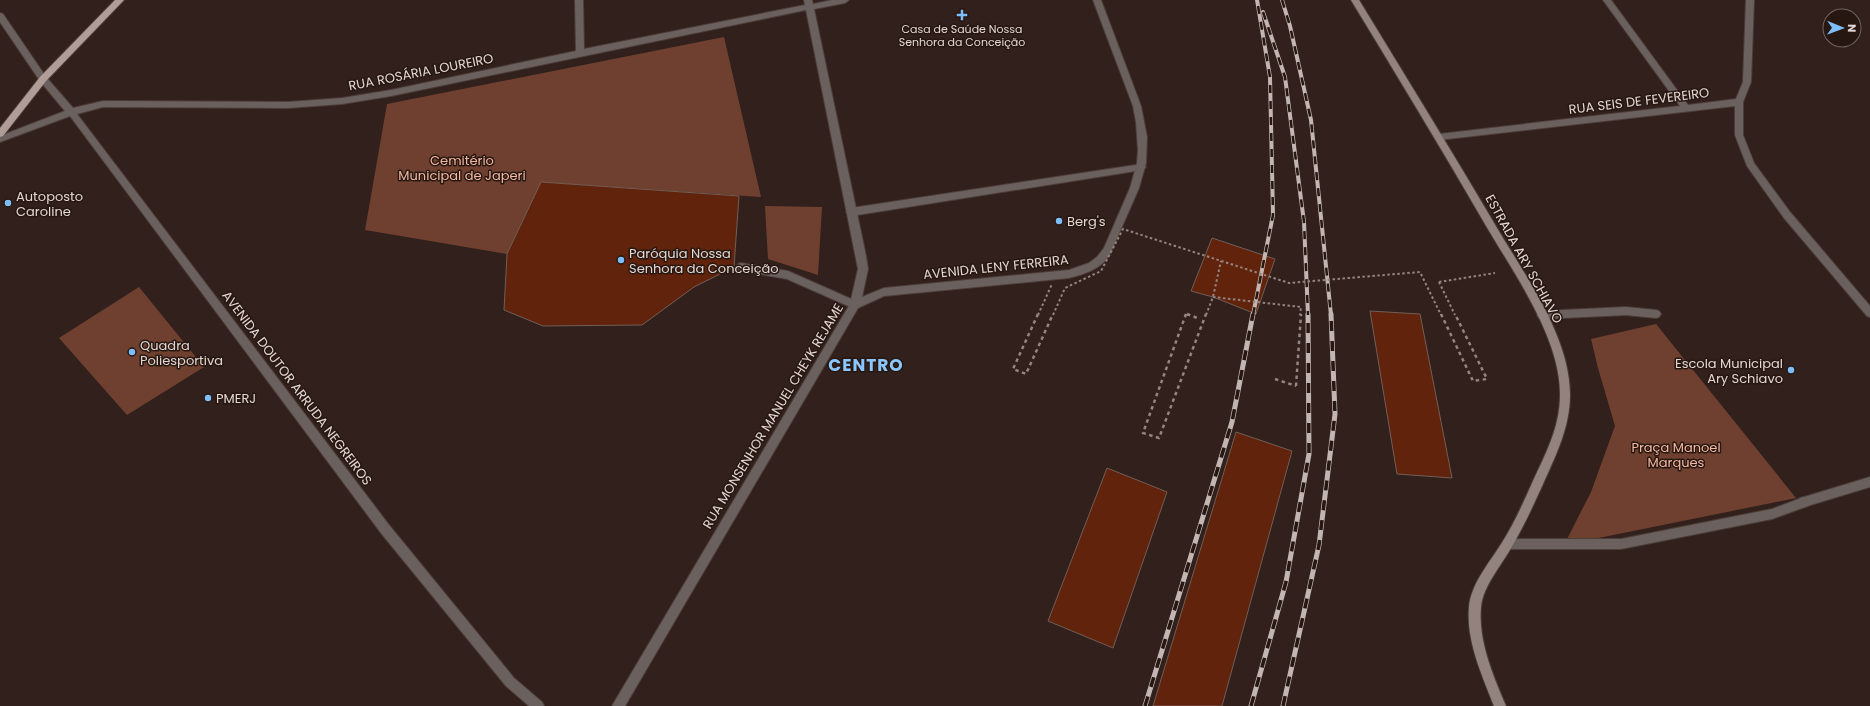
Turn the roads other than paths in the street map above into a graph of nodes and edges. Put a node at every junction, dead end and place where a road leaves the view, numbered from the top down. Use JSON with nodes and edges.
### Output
{"nodes":[{"id":1,"x":120,"y":0,"type":"edge"},
{"id":2,"x":579,"y":0,"type":"edge"},
{"id":3,"x":845,"y":0,"type":"edge"},
{"id":4,"x":1097,"y":0,"type":"edge"},
{"id":5,"x":1356,"y":0,"type":"edge"},
{"id":6,"x":1607,"y":0,"type":"edge"},
{"id":7,"x":1750,"y":0,"type":"edge"},
{"id":8,"x":809,"y":4,"type":"edge"},
{"id":9,"x":0,"y":16,"type":"edge"},
{"id":10,"x":580,"y":53,"type":"junction"},
{"id":11,"x":43,"y":79,"type":"junction"},
{"id":12,"x":1740,"y":102,"type":"junction"},
{"id":13,"x":1686,"y":108,"type":"junction"},
{"id":14,"x":71,"y":112,"type":"junction"},
{"id":15,"x":0,"y":134,"type":"edge"},
{"id":16,"x":1439,"y":137,"type":"junction"},
{"id":17,"x":0,"y":138,"type":"edge"},
{"id":18,"x":1142,"y":167,"type":"junction"},
{"id":19,"x":851,"y":212,"type":"junction"},
{"id":20,"x":741,"y":267,"type":"dead end"},
{"id":21,"x":855,"y":305,"type":"junction"},
{"id":22,"x":1870,"y":313,"type":"edge"},
{"id":23,"x":1656,"y":314,"type":"dead end"},
{"id":24,"x":1542,"y":316,"type":"junction"},
{"id":25,"x":1870,"y":482,"type":"edge"},
{"id":26,"x":1508,"y":544,"type":"junction"},
{"id":27,"x":538,"y":706,"type":"edge"},
{"id":28,"x":618,"y":706,"type":"edge"},
{"id":29,"x":1500,"y":706,"type":"edge"}],
"edges":[{"from":1,"to":11,"type":"main road"},
{"from":2,"to":10,"type":"street"},
{"from":3,"to":8,"type":"street","name":"RUA ROSÁRIA LOUREIRO"},
{"from":4,"to":18,"type":"street","name":"AVENIDA LENY FERREIRA"},
{"from":5,"to":16,"type":"main road","name":"ESTRADA ARY SCHIAVO"},
{"from":6,"to":13,"type":"street"},
{"from":7,"to":12,"type":"street"},
{"from":8,"to":10,"type":"street","name":"RUA ROSÁRIA LOUREIRO"},
{"from":8,"to":19,"type":"street","name":"RUA MONSENHOR MANUEL CHEYK REJAME"},
{"from":9,"to":11,"type":"street","name":"AVENIDA DOUTOR ARRUDA NEGREIROS"},
{"from":10,"to":14,"type":"street","name":"RUA ROSÁRIA LOUREIRO"},
{"from":11,"to":14,"type":"street","name":"AVENIDA DOUTOR ARRUDA NEGREIROS"},
{"from":11,"to":15,"type":"main road"},
{"from":12,"to":13,"type":"street","name":"RUA SEIS DE FEVEREIRO"},
{"from":12,"to":22,"type":"street"},
{"from":13,"to":16,"type":"street","name":"RUA SEIS DE FEVEREIRO"},
{"from":14,"to":17,"type":"street","name":"RUA ROSÁRIA LOUREIRO"},
{"from":14,"to":27,"type":"street","name":"AVENIDA DOUTOR ARRUDA NEGREIROS"},
{"from":16,"to":24,"type":"main road","name":"ESTRADA ARY SCHIAVO"},
{"from":18,"to":19,"type":"street"},
{"from":18,"to":21,"type":"street","name":"AVENIDA LENY FERREIRA"},
{"from":19,"to":21,"type":"street","name":"RUA MONSENHOR MANUEL CHEYK REJAME"},
{"from":20,"to":21,"type":"street"},
{"from":21,"to":28,"type":"street","name":"RUA MONSENHOR MANUEL CHEYK REJAME"},
{"from":23,"to":24,"type":"street"},
{"from":24,"to":26,"type":"main road","name":"ESTRADA ARY SCHIAVO"},
{"from":25,"to":26,"type":"street"},
{"from":26,"to":29,"type":"main road","name":"ESTRADA ARY SCHIAVO"}]}
